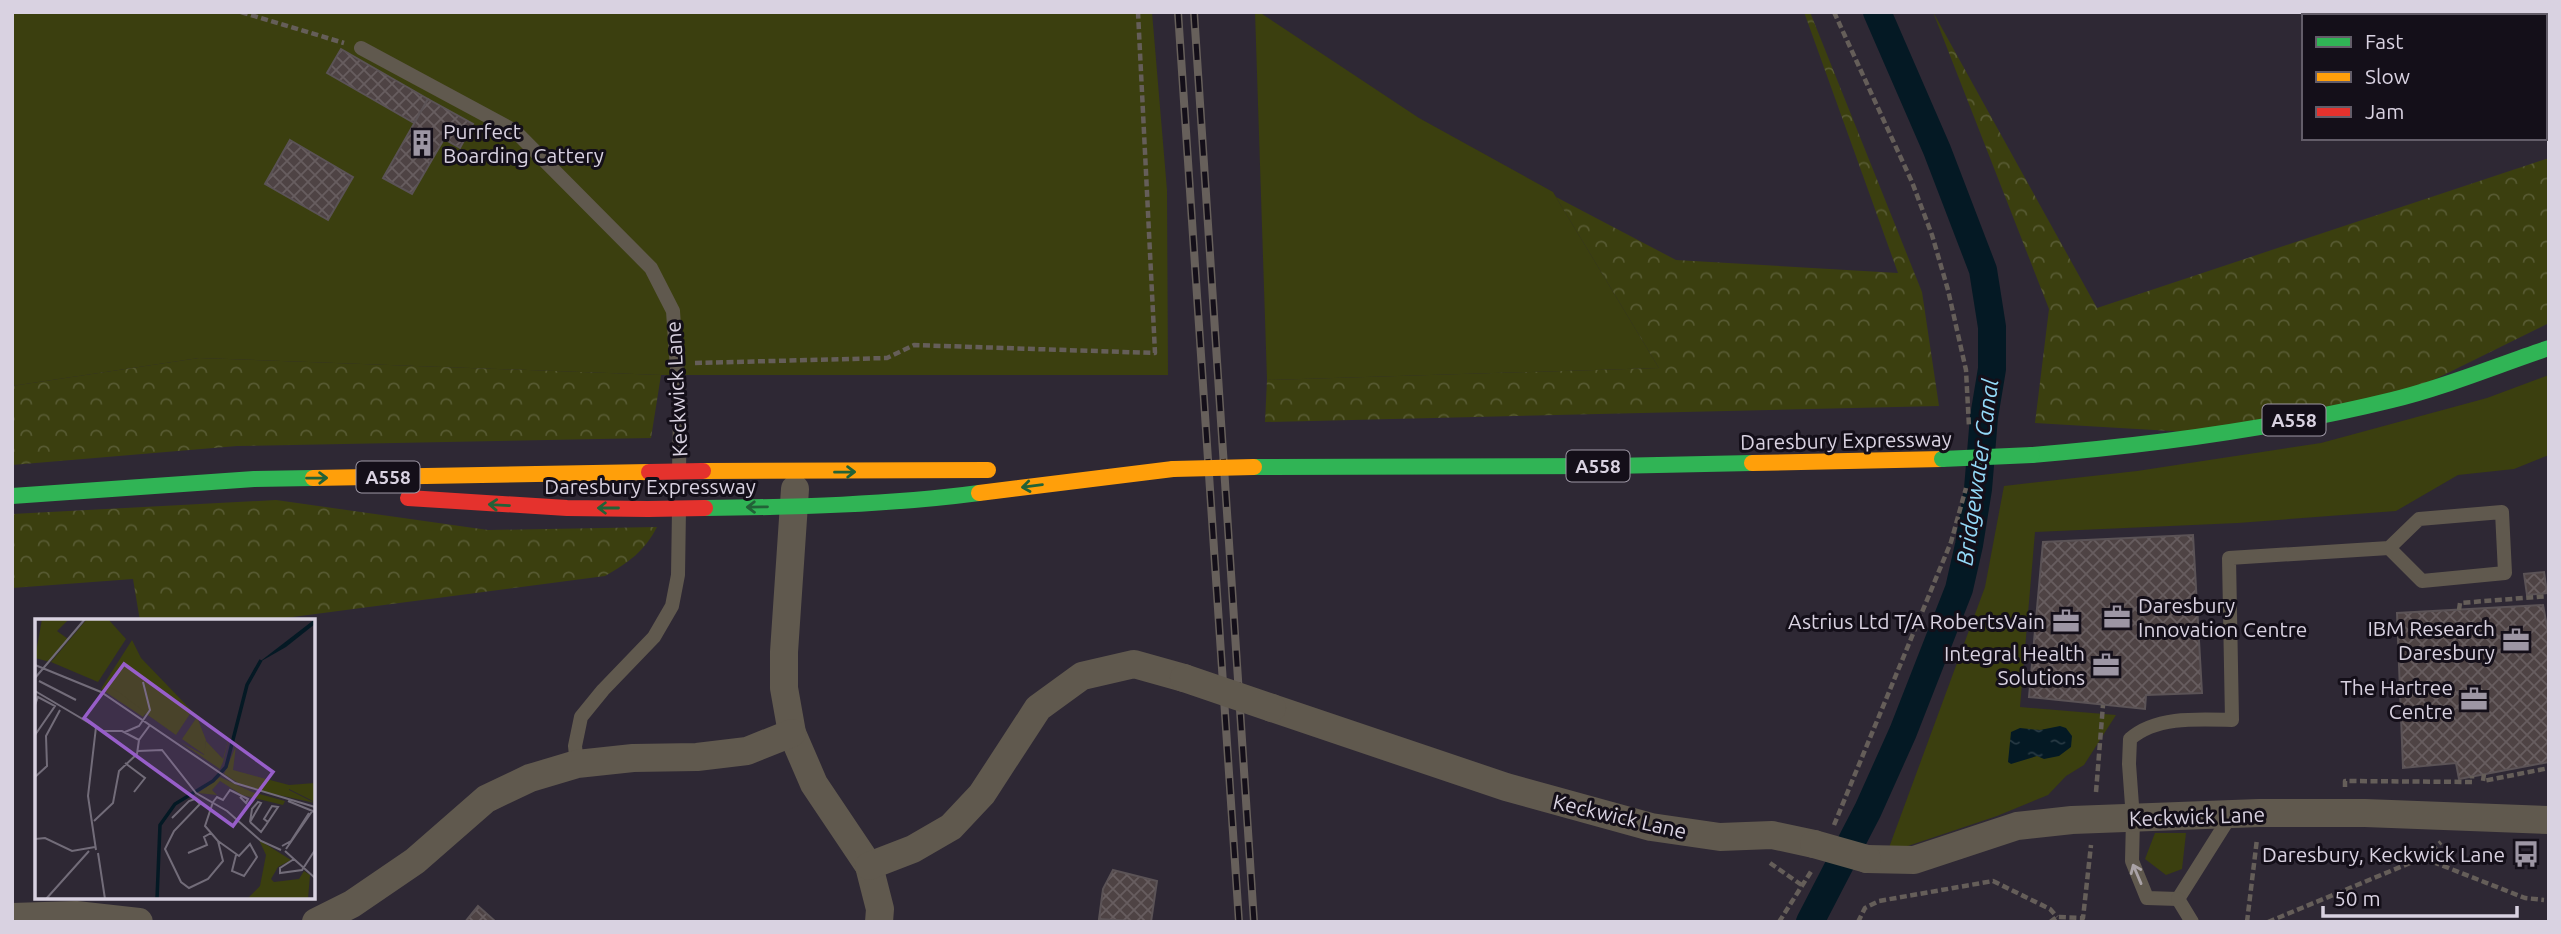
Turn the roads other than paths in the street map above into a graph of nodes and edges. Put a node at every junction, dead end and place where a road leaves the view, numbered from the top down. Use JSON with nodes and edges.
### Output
{"nodes":[{"id":1,"x":361,"y":48,"type":"road end"},
{"id":2,"x":2549,"y":348,"type":"edge"},
{"id":3,"x":1173,"y":469,"type":"junction"},
{"id":4,"x":1005,"y":470,"type":"dead end"},
{"id":5,"x":1033,"y":470,"type":"dead end"},
{"id":6,"x":796,"y":472,"type":"junction"},
{"id":7,"x":126,"y":487,"type":"junction"},
{"id":8,"x":330,"y":494,"type":"dead end"},
{"id":9,"x":12,"y":496,"type":"edge"},
{"id":10,"x":395,"y":497,"type":"dead end"},
{"id":11,"x":794,"y":507,"type":"junction"},
{"id":12,"x":2389,"y":548,"type":"junction"},
{"id":13,"x":793,"y":733,"type":"junction"},
{"id":14,"x":577,"y":764,"type":"junction"},
{"id":15,"x":2231,"y":815,"type":"junction"},
{"id":16,"x":2133,"y":819,"type":"junction"},
{"id":17,"x":2549,"y":820,"type":"edge"},
{"id":18,"x":869,"y":866,"type":"junction"},
{"id":19,"x":2178,"y":899,"type":"junction"},
{"id":20,"x":12,"y":917,"type":"edge"},
{"id":21,"x":139,"y":922,"type":"edge"},
{"id":22,"x":316,"y":922,"type":"edge"},
{"id":23,"x":879,"y":922,"type":"edge"},
{"id":24,"x":2192,"y":922,"type":"edge"}],
"edges":[{"from":1,"to":14,"type":"lane","name":"Keckwick Lane"},
{"from":2,"to":3,"type":"main road","name":"Daresbury Expressway","number":"A558","bridge":true},
{"from":3,"to":5,"type":"main road","name":"Daresbury Expressway","number":"A558"},
{"from":3,"to":11,"type":"main road","name":"Daresbury Expressway","number":"A558","one_way":true},
{"from":6,"to":4,"type":"main road","name":"Daresbury Expressway","number":"A558","one_way":true},
{"from":7,"to":6,"type":"main road","name":"Daresbury Expressway","number":"A558","one_way":true,"bridge":true},
{"from":6,"to":11,"type":"street"},
{"from":7,"to":8,"type":"main road","name":"Daresbury Expressway","number":"A558"},
{"from":7,"to":9,"type":"main road","name":"Daresbury Expressway","number":"A558"},
{"from":11,"to":10,"type":"main road","name":"Daresbury Expressway","number":"A558","one_way":true,"bridge":true},
{"from":11,"to":13,"type":"street"},
{"from":12,"to":12,"type":"lane"},
{"from":12,"to":16,"type":"lane"},
{"from":13,"to":14,"type":"street"},
{"from":13,"to":18,"type":"street"},
{"from":14,"to":22,"type":"street"},
{"from":15,"to":16,"type":"street","name":"Keckwick Lane"},
{"from":15,"to":17,"type":"street","name":"Keckwick Lane"},
{"from":15,"to":19,"type":"lane"},
{"from":16,"to":18,"type":"street","name":"Keckwick Lane","bridge":true},
{"from":19,"to":16,"type":"lane","one_way":true},
{"from":18,"to":23,"type":"street"},
{"from":19,"to":24,"type":"lane"},
{"from":20,"to":21,"type":"street"}]}
